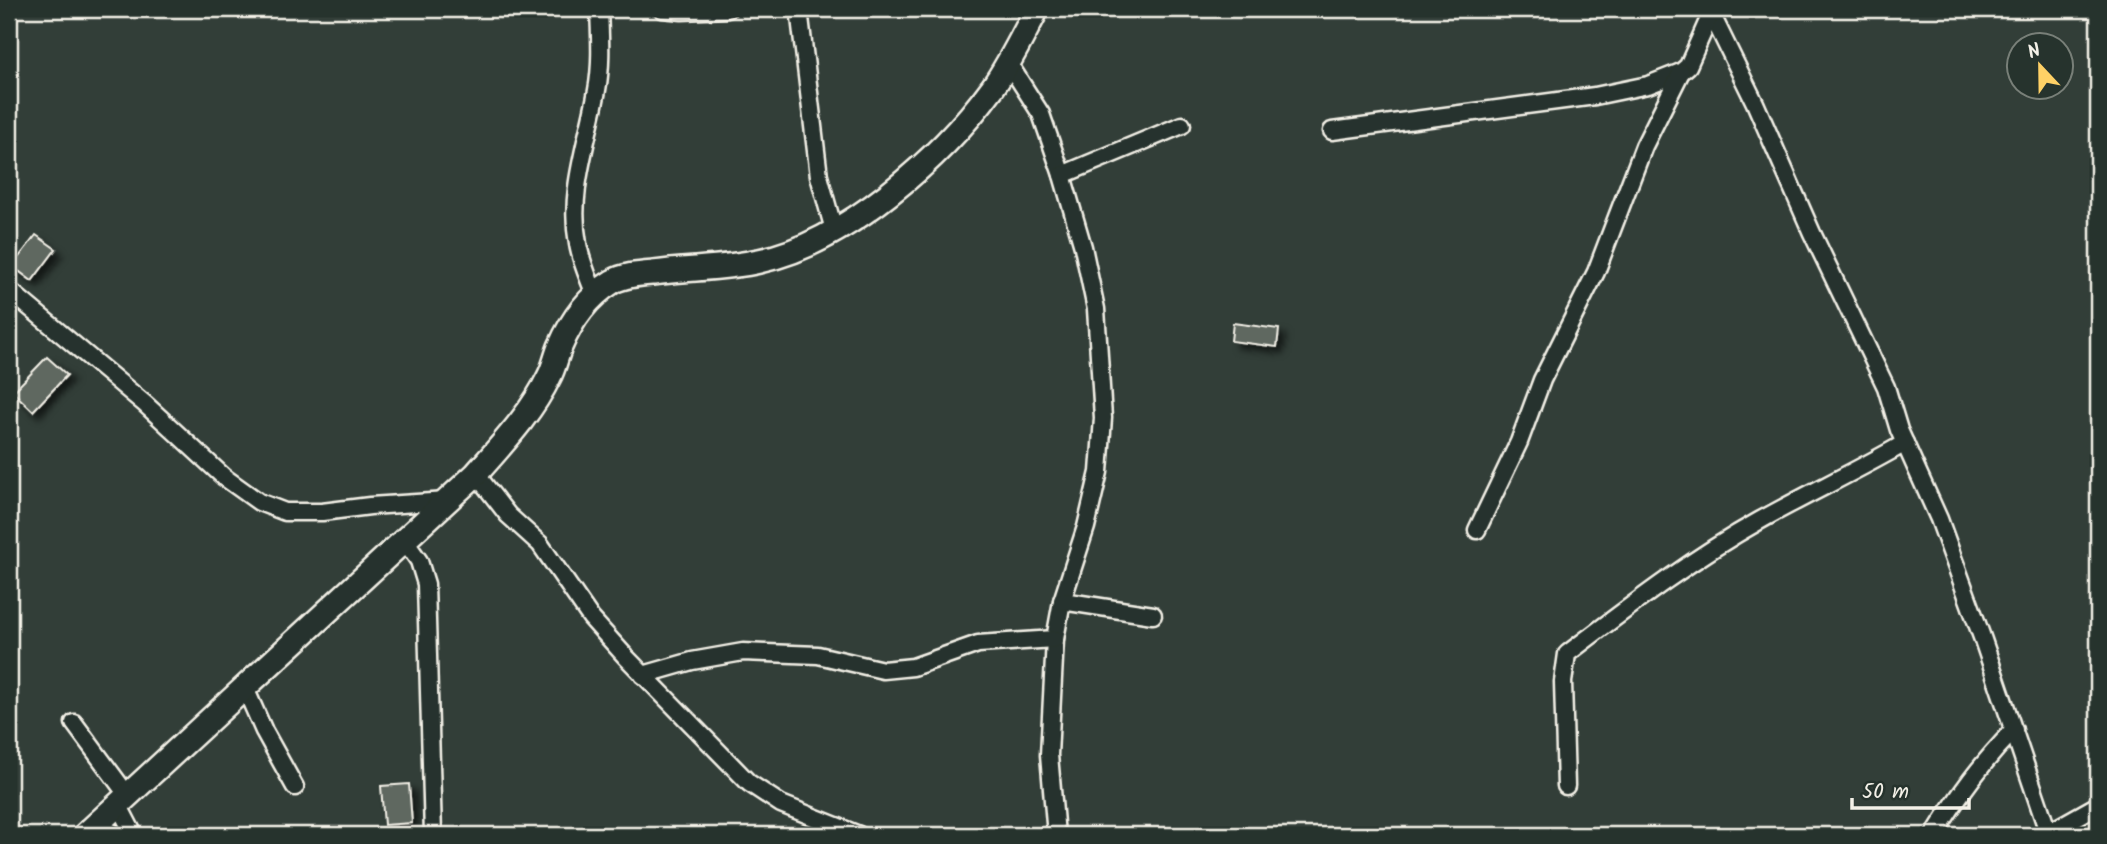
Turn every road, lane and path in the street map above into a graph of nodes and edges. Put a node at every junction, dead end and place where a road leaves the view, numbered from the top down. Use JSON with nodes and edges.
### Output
{"nodes":[{"id":1,"x":599,"y":9,"type":"edge"},
{"id":2,"x":662,"y":9,"type":"edge"},
{"id":3,"x":728,"y":9,"type":"edge"},
{"id":4,"x":799,"y":9,"type":"edge"},
{"id":5,"x":1037,"y":9,"type":"edge"},
{"id":6,"x":1710,"y":11,"type":"edge"},
{"id":7,"x":1009,"y":64,"type":"junction"},
{"id":8,"x":1681,"y":72,"type":"junction"},
{"id":9,"x":1182,"y":125,"type":"dead end"},
{"id":10,"x":1332,"y":131,"type":"dead end"},
{"id":11,"x":1062,"y":175,"type":"junction"},
{"id":12,"x":834,"y":230,"type":"junction"},
{"id":13,"x":9,"y":290,"type":"edge"},
{"id":14,"x":596,"y":295,"type":"junction"},
{"id":15,"x":1905,"y":443,"type":"junction"},
{"id":16,"x":475,"y":474,"type":"junction"},
{"id":17,"x":447,"y":501,"type":"junction"},
{"id":18,"x":1478,"y":530,"type":"dead end"},
{"id":19,"x":405,"y":541,"type":"junction"},
{"id":20,"x":1062,"y":601,"type":"junction"},
{"id":21,"x":1153,"y":615,"type":"dead end"},
{"id":22,"x":1055,"y":639,"type":"junction"},
{"id":23,"x":643,"y":675,"type":"junction"},
{"id":24,"x":246,"y":688,"type":"junction"},
{"id":25,"x":74,"y":723,"type":"dead end"},
{"id":26,"x":2014,"y":730,"type":"junction"},
{"id":27,"x":1566,"y":786,"type":"dead end"},
{"id":28,"x":295,"y":787,"type":"dead end"},
{"id":29,"x":123,"y":800,"type":"junction"},
{"id":30,"x":2098,"y":805,"type":"edge"},
{"id":31,"x":100,"y":832,"type":"edge"},
{"id":32,"x":2048,"y":834,"type":"edge"},
{"id":33,"x":134,"y":835,"type":"edge"},
{"id":34,"x":433,"y":835,"type":"edge"},
{"id":35,"x":859,"y":835,"type":"edge"},
{"id":36,"x":1056,"y":835,"type":"edge"},
{"id":37,"x":1934,"y":835,"type":"edge"}],
"edges":[{"from":1,"to":14,"type":"street"},
{"from":2,"to":3,"type":"street"},
{"from":4,"to":12,"type":"street"},
{"from":5,"to":7,"type":"main road"},
{"from":6,"to":8,"type":"street"},
{"from":6,"to":15,"type":"street"},
{"from":7,"to":11,"type":"street"},
{"from":7,"to":12,"type":"main road"},
{"from":8,"to":10,"type":"street"},
{"from":8,"to":18,"type":"street"},
{"from":9,"to":11,"type":"street"},
{"from":11,"to":20,"type":"street"},
{"from":12,"to":14,"type":"main road"},
{"from":13,"to":17,"type":"street"},
{"from":14,"to":16,"type":"main road"},
{"from":15,"to":26,"type":"street"},
{"from":15,"to":27,"type":"street"},
{"from":16,"to":17,"type":"main road"},
{"from":16,"to":23,"type":"street"},
{"from":17,"to":19,"type":"main road"},
{"from":19,"to":24,"type":"main road"},
{"from":19,"to":34,"type":"street"},
{"from":20,"to":21,"type":"street"},
{"from":20,"to":22,"type":"street"},
{"from":22,"to":23,"type":"street"},
{"from":22,"to":36,"type":"street"},
{"from":23,"to":35,"type":"street"},
{"from":24,"to":28,"type":"street"},
{"from":24,"to":29,"type":"main road"},
{"from":25,"to":29,"type":"street"},
{"from":26,"to":32,"type":"street"},
{"from":26,"to":37,"type":"street"},
{"from":29,"to":31,"type":"main road"},
{"from":29,"to":33,"type":"street"},
{"from":30,"to":32,"type":"street"}]}
